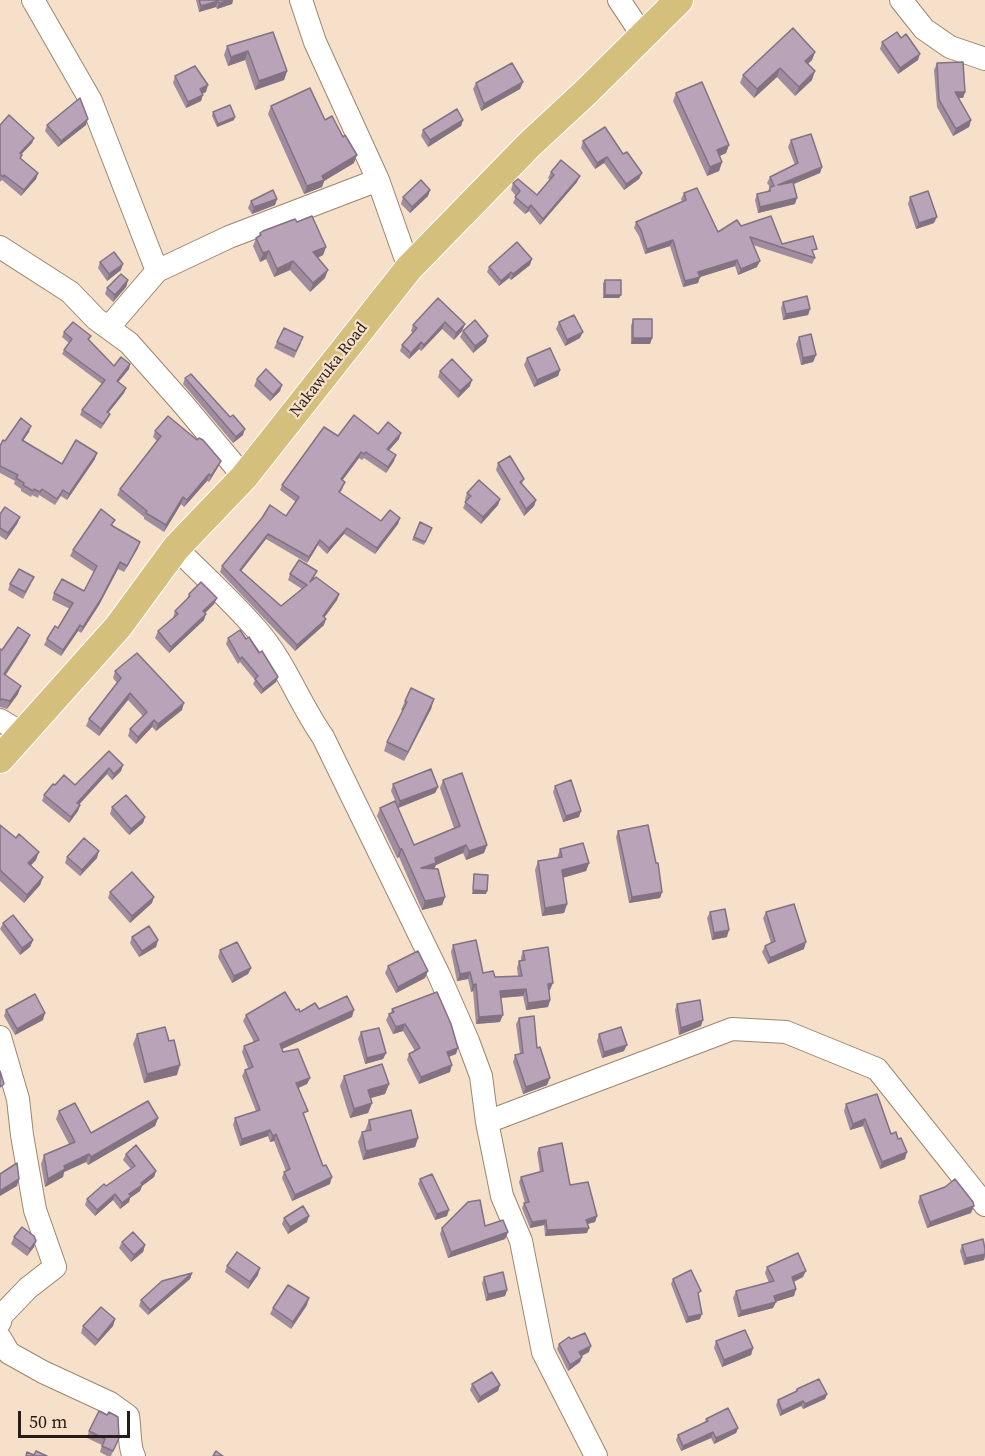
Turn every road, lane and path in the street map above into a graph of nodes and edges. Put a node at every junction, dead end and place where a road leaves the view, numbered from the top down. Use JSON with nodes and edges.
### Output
{"nodes":[{"id":1,"x":33,"y":0,"type":"edge"},
{"id":2,"x":301,"y":0,"type":"edge"},
{"id":3,"x":619,"y":0,"type":"edge"},
{"id":4,"x":679,"y":0,"type":"edge"},
{"id":5,"x":901,"y":0,"type":"edge"},
{"id":6,"x":643,"y":36,"type":"junction"},
{"id":7,"x":985,"y":59,"type":"edge"},
{"id":8,"x":378,"y":180,"type":"junction"},
{"id":9,"x":0,"y":247,"type":"edge"},
{"id":10,"x":409,"y":268,"type":"junction"},
{"id":11,"x":157,"y":271,"type":"junction"},
{"id":12,"x":108,"y":327,"type":"junction"},
{"id":13,"x":244,"y":477,"type":"junction"},
{"id":14,"x":176,"y":548,"type":"junction"},
{"id":15,"x":11,"y":727,"type":"edge"},
{"id":16,"x":0,"y":759,"type":"edge"},
{"id":17,"x":0,"y":1037,"type":"edge"},
{"id":18,"x":487,"y":1122,"type":"junction"},
{"id":19,"x":985,"y":1205,"type":"edge"},
{"id":20,"x":0,"y":1322,"type":"edge"},
{"id":21,"x":0,"y":1338,"type":"edge"},
{"id":22,"x":134,"y":1456,"type":"edge"},
{"id":23,"x":597,"y":1456,"type":"edge"}],
"edges":[{"from":1,"to":11,"type":"street"},
{"from":2,"to":8,"type":"street"},
{"from":3,"to":6,"type":"street"},
{"from":4,"to":6,"type":"main road","name":"Nakawuka Road"},
{"from":5,"to":7,"type":"street"},
{"from":6,"to":10,"type":"main road","name":"Nakawuka Road"},
{"from":8,"to":10,"type":"street"},
{"from":8,"to":11,"type":"street"},
{"from":9,"to":12,"type":"street"},
{"from":10,"to":13,"type":"main road","name":"Nakawuka Road"},
{"from":11,"to":12,"type":"street"},
{"from":12,"to":13,"type":"street"},
{"from":13,"to":14,"type":"main road","name":"Nakawuka Road"},
{"from":14,"to":15,"type":"main road","name":"Nakawuka Road"},
{"from":14,"to":18,"type":"street"},
{"from":15,"to":16,"type":"main road","name":"Nakawuka Road"},
{"from":17,"to":20,"type":"street"},
{"from":18,"to":19,"type":"street"},
{"from":18,"to":23,"type":"street"},
{"from":21,"to":22,"type":"street"}]}
